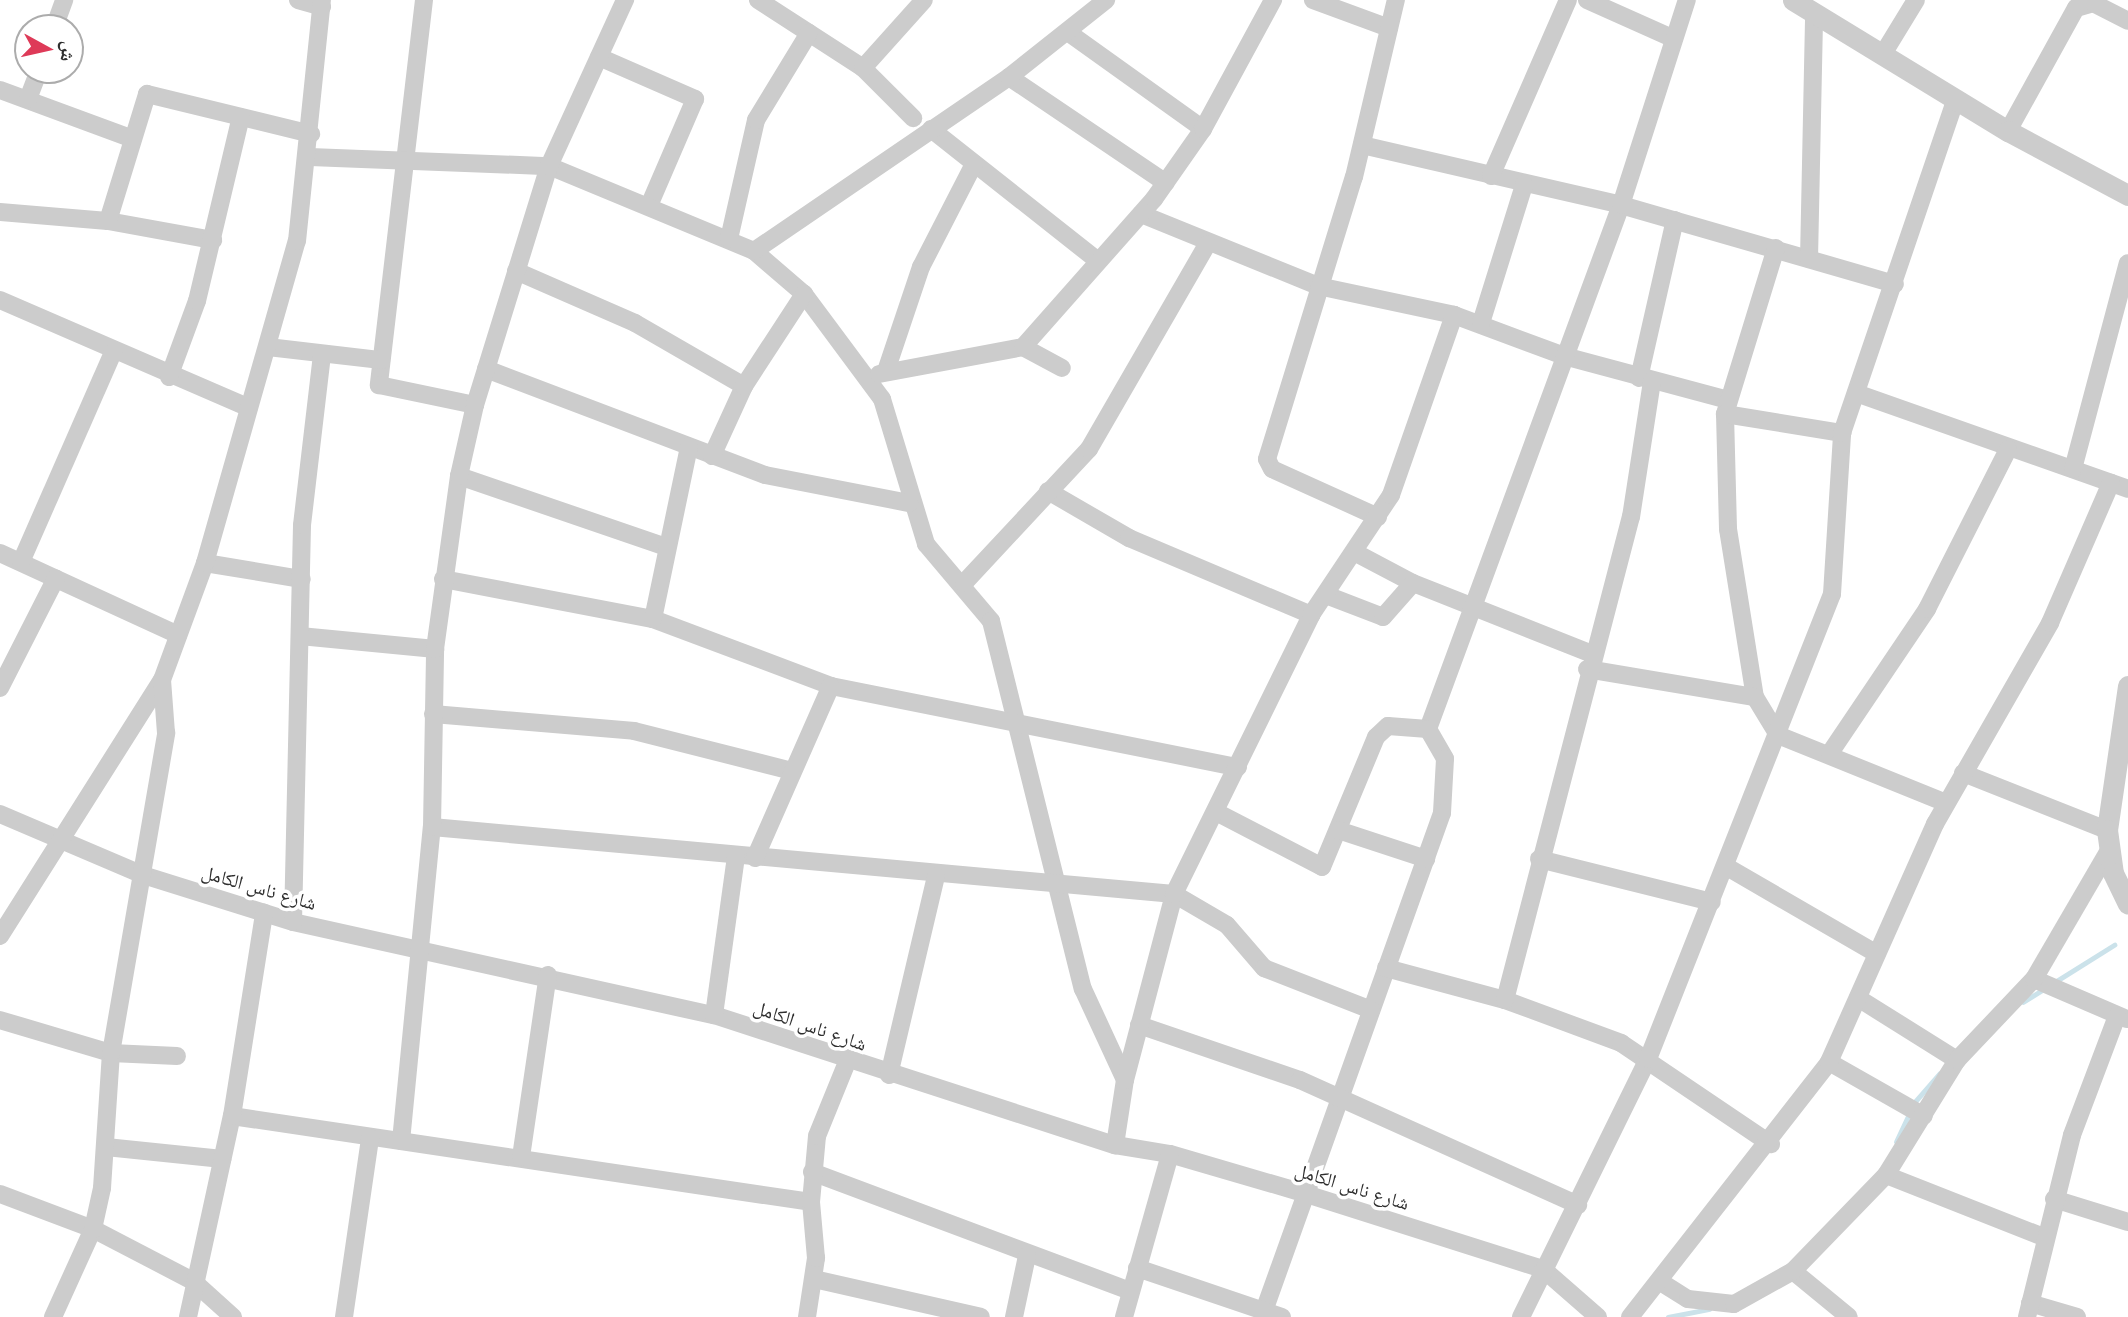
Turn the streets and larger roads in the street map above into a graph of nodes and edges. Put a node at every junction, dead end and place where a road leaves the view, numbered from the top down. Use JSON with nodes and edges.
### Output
{"nodes":[{"id":1,"x":298,"y":0,"type":"edge"},
{"id":2,"x":424,"y":0,"type":"edge"},
{"id":3,"x":625,"y":0,"type":"edge"},
{"id":4,"x":758,"y":0,"type":"edge"},
{"id":5,"x":924,"y":0,"type":"edge"},
{"id":6,"x":1106,"y":0,"type":"edge"},
{"id":7,"x":1273,"y":0,"type":"edge"},
{"id":8,"x":1313,"y":0,"type":"edge"},
{"id":9,"x":1396,"y":0,"type":"edge"},
{"id":10,"x":1568,"y":0,"type":"edge"},
{"id":11,"x":1587,"y":0,"type":"edge"},
{"id":12,"x":1687,"y":0,"type":"edge"},
{"id":13,"x":1793,"y":0,"type":"edge"},
{"id":14,"x":1916,"y":0,"type":"edge"},
{"id":15,"x":322,"y":4,"type":"edge"},
{"id":16,"x":1814,"y":14,"type":"junction"},
{"id":17,"x":2128,"y":21,"type":"edge"},
{"id":18,"x":1389,"y":29,"type":"junction"},
{"id":19,"x":809,"y":33,"type":"junction"},
{"id":20,"x":1069,"y":33,"type":"junction"},
{"id":21,"x":1674,"y":39,"type":"junction"},
{"id":22,"x":1883,"y":54,"type":"junction"},
{"id":23,"x":599,"y":57,"type":"junction"},
{"id":24,"x":863,"y":68,"type":"junction"},
{"id":25,"x":1009,"y":77,"type":"junction"},
{"id":26,"x":34,"y":84,"type":"edge"},
{"id":27,"x":0,"y":90,"type":"edge"},
{"id":28,"x":28,"y":99,"type":"junction"},
{"id":29,"x":1956,"y":99,"type":"junction"},
{"id":30,"x":241,"y":117,"type":"junction"},
{"id":31,"x":913,"y":118,"type":"dead end"},
{"id":32,"x":931,"y":129,"type":"junction"},
{"id":33,"x":1203,"y":129,"type":"junction"},
{"id":34,"x":2008,"y":131,"type":"junction"},
{"id":35,"x":312,"y":134,"type":"junction"},
{"id":36,"x":128,"y":137,"type":"junction"},
{"id":37,"x":1362,"y":145,"type":"junction"},
{"id":38,"x":310,"y":157,"type":"junction"},
{"id":39,"x":402,"y":160,"type":"junction"},
{"id":40,"x":974,"y":164,"type":"junction"},
{"id":41,"x":549,"y":166,"type":"junction"},
{"id":42,"x":1491,"y":176,"type":"junction"},
{"id":43,"x":1166,"y":183,"type":"junction"},
{"id":44,"x":1524,"y":185,"type":"junction"},
{"id":45,"x":2128,"y":195,"type":"edge"},
{"id":46,"x":1621,"y":205,"type":"junction"},
{"id":47,"x":649,"y":206,"type":"junction"},
{"id":48,"x":0,"y":212,"type":"edge"},
{"id":49,"x":1141,"y":214,"type":"junction"},
{"id":50,"x":1675,"y":220,"type":"junction"},
{"id":51,"x":108,"y":221,"type":"junction"},
{"id":52,"x":729,"y":239,"type":"junction"},
{"id":53,"x":213,"y":240,"type":"junction"},
{"id":54,"x":1207,"y":245,"type":"junction"},
{"id":55,"x":1776,"y":248,"type":"junction"},
{"id":56,"x":754,"y":251,"type":"junction"},
{"id":57,"x":1810,"y":259,"type":"junction"},
{"id":58,"x":1097,"y":260,"type":"junction"},
{"id":59,"x":2128,"y":263,"type":"edge"},
{"id":60,"x":516,"y":271,"type":"junction"},
{"id":61,"x":1895,"y":284,"type":"junction"},
{"id":62,"x":1318,"y":286,"type":"junction"},
{"id":63,"x":804,"y":294,"type":"junction"},
{"id":64,"x":2124,"y":296,"type":"edge"},
{"id":65,"x":0,"y":300,"type":"edge"},
{"id":66,"x":1454,"y":315,"type":"junction"},
{"id":67,"x":1481,"y":323,"type":"junction"},
{"id":68,"x":1023,"y":346,"type":"junction"},
{"id":69,"x":268,"y":347,"type":"junction"},
{"id":70,"x":113,"y":352,"type":"junction"},
{"id":71,"x":322,"y":354,"type":"junction"},
{"id":72,"x":1564,"y":356,"type":"junction"},
{"id":73,"x":381,"y":360,"type":"junction"},
{"id":74,"x":1062,"y":368,"type":"dead end"},
{"id":75,"x":486,"y":369,"type":"junction"},
{"id":76,"x":878,"y":375,"type":"junction"},
{"id":77,"x":169,"y":377,"type":"junction"},
{"id":78,"x":1646,"y":380,"type":"junction"},
{"id":79,"x":744,"y":386,"type":"junction"},
{"id":80,"x":1856,"y":393,"type":"junction"},
{"id":81,"x":474,"y":404,"type":"junction"},
{"id":82,"x":1726,"y":407,"type":"junction"},
{"id":83,"x":249,"y":408,"type":"junction"},
{"id":84,"x":1842,"y":433,"type":"junction"},
{"id":85,"x":689,"y":447,"type":"junction"},
{"id":86,"x":2008,"y":449,"type":"junction"},
{"id":87,"x":712,"y":456,"type":"junction"},
{"id":88,"x":2073,"y":469,"type":"junction"},
{"id":89,"x":459,"y":477,"type":"junction"},
{"id":90,"x":2120,"y":486,"type":"edge"},
{"id":91,"x":1048,"y":491,"type":"junction"},
{"id":92,"x":909,"y":503,"type":"junction"},
{"id":93,"x":1378,"y":517,"type":"junction"},
{"id":94,"x":666,"y":547,"type":"junction"},
{"id":95,"x":0,"y":553,"type":"edge"},
{"id":96,"x":1356,"y":553,"type":"junction"},
{"id":97,"x":21,"y":562,"type":"junction"},
{"id":98,"x":205,"y":562,"type":"junction"},
{"id":99,"x":56,"y":578,"type":"junction"},
{"id":100,"x":302,"y":579,"type":"junction"},
{"id":101,"x":443,"y":579,"type":"junction"},
{"id":102,"x":964,"y":583,"type":"junction"},
{"id":103,"x":1413,"y":583,"type":"junction"},
{"id":104,"x":1326,"y":595,"type":"junction"},
{"id":105,"x":1471,"y":607,"type":"junction"},
{"id":106,"x":1311,"y":615,"type":"junction"},
{"id":107,"x":653,"y":619,"type":"junction"},
{"id":108,"x":178,"y":635,"type":"junction"},
{"id":109,"x":300,"y":636,"type":"junction"},
{"id":110,"x":435,"y":649,"type":"junction"},
{"id":111,"x":1590,"y":662,"type":"junction"},
{"id":112,"x":162,"y":680,"type":"junction"},
{"id":113,"x":2128,"y":685,"type":"edge"},
{"id":114,"x":831,"y":686,"type":"junction"},
{"id":115,"x":0,"y":688,"type":"edge"},
{"id":116,"x":1755,"y":697,"type":"junction"},
{"id":117,"x":433,"y":714,"type":"junction"},
{"id":118,"x":1013,"y":717,"type":"junction"},
{"id":119,"x":1428,"y":729,"type":"junction"},
{"id":120,"x":1778,"y":735,"type":"junction"},
{"id":121,"x":1830,"y":754,"type":"junction"},
{"id":122,"x":1238,"y":767,"type":"junction"},
{"id":123,"x":792,"y":771,"type":"junction"},
{"id":124,"x":1963,"y":773,"type":"junction"},
{"id":125,"x":1946,"y":803,"type":"junction"},
{"id":126,"x":1218,"y":813,"type":"junction"},
{"id":127,"x":0,"y":814,"type":"edge"},
{"id":128,"x":432,"y":827,"type":"junction"},
{"id":129,"x":1338,"y":830,"type":"junction"},
{"id":130,"x":2107,"y":830,"type":"junction"},
{"id":131,"x":60,"y":840,"type":"junction"},
{"id":132,"x":2108,"y":852,"type":"junction"},
{"id":133,"x":736,"y":856,"type":"junction"},
{"id":134,"x":755,"y":858,"type":"junction"},
{"id":135,"x":1426,"y":859,"type":"junction"},
{"id":136,"x":1539,"y":859,"type":"junction"},
{"id":137,"x":1727,"y":867,"type":"junction"},
{"id":138,"x":143,"y":875,"type":"junction"},
{"id":139,"x":936,"y":876,"type":"junction"},
{"id":140,"x":1052,"y":883,"type":"junction"},
{"id":141,"x":1174,"y":894,"type":"junction"},
{"id":142,"x":1712,"y":902,"type":"junction"},
{"id":143,"x":2128,"y":904,"type":"edge"},
{"id":144,"x":264,"y":913,"type":"junction"},
{"id":145,"x":293,"y":922,"type":"junction"},
{"id":146,"x":0,"y":936,"type":"edge"},
{"id":147,"x":418,"y":947,"type":"junction"},
{"id":148,"x":1877,"y":954,"type":"junction"},
{"id":149,"x":1385,"y":968,"type":"junction"},
{"id":150,"x":548,"y":975,"type":"junction"},
{"id":151,"x":2034,"y":979,"type":"junction"},
{"id":152,"x":1858,"y":998,"type":"junction"},
{"id":153,"x":1505,"y":1000,"type":"junction"},
{"id":154,"x":1371,"y":1010,"type":"junction"},
{"id":155,"x":714,"y":1015,"type":"junction"},
{"id":156,"x":2123,"y":1018,"type":"edge"},
{"id":157,"x":0,"y":1020,"type":"edge"},
{"id":158,"x":1139,"y":1025,"type":"junction"},
{"id":159,"x":111,"y":1052,"type":"junction"},
{"id":160,"x":177,"y":1056,"type":"dead end"},
{"id":161,"x":1648,"y":1059,"type":"junction"},
{"id":162,"x":1957,"y":1060,"type":"junction"},
{"id":163,"x":847,"y":1062,"type":"junction"},
{"id":164,"x":1829,"y":1062,"type":"junction"},
{"id":165,"x":889,"y":1075,"type":"junction"},
{"id":166,"x":1125,"y":1080,"type":"junction"},
{"id":167,"x":1339,"y":1097,"type":"junction"},
{"id":168,"x":232,"y":1116,"type":"junction"},
{"id":169,"x":1924,"y":1116,"type":"junction"},
{"id":170,"x":370,"y":1138,"type":"junction"},
{"id":171,"x":401,"y":1142,"type":"junction"},
{"id":172,"x":1771,"y":1144,"type":"junction"},
{"id":173,"x":1115,"y":1145,"type":"junction"},
{"id":174,"x":106,"y":1147,"type":"junction"},
{"id":175,"x":1170,"y":1154,"type":"junction"},
{"id":176,"x":520,"y":1157,"type":"junction"},
{"id":177,"x":222,"y":1159,"type":"junction"},
{"id":178,"x":813,"y":1172,"type":"junction"},
{"id":179,"x":1886,"y":1175,"type":"junction"},
{"id":180,"x":1303,"y":1193,"type":"junction"},
{"id":181,"x":0,"y":1194,"type":"edge"},
{"id":182,"x":2054,"y":1199,"type":"junction"},
{"id":183,"x":811,"y":1202,"type":"junction"},
{"id":184,"x":1578,"y":1205,"type":"junction"},
{"id":185,"x":2128,"y":1222,"type":"edge"},
{"id":186,"x":93,"y":1229,"type":"junction"},
{"id":187,"x":2043,"y":1237,"type":"junction"},
{"id":188,"x":1027,"y":1256,"type":"junction"},
{"id":189,"x":1137,"y":1268,"type":"junction"},
{"id":190,"x":1543,"y":1269,"type":"junction"},
{"id":191,"x":1793,"y":1271,"type":"junction"},
{"id":192,"x":814,"y":1279,"type":"junction"},
{"id":193,"x":193,"y":1281,"type":"junction"},
{"id":194,"x":1659,"y":1281,"type":"junction"},
{"id":195,"x":1130,"y":1290,"type":"junction"},
{"id":196,"x":2029,"y":1310,"type":"edge"},
{"id":197,"x":1264,"y":1311,"type":"junction"},
{"id":198,"x":1842,"y":1315,"type":"edge"},
{"id":199,"x":53,"y":1317,"type":"edge"},
{"id":200,"x":188,"y":1317,"type":"edge"},
{"id":201,"x":233,"y":1317,"type":"edge"},
{"id":202,"x":344,"y":1317,"type":"edge"},
{"id":203,"x":807,"y":1317,"type":"edge"},
{"id":204,"x":981,"y":1317,"type":"edge"},
{"id":205,"x":1014,"y":1317,"type":"edge"},
{"id":206,"x":1124,"y":1317,"type":"edge"},
{"id":207,"x":1282,"y":1317,"type":"edge"},
{"id":208,"x":1521,"y":1317,"type":"edge"},
{"id":209,"x":1598,"y":1317,"type":"edge"},
{"id":210,"x":1630,"y":1317,"type":"edge"},
{"id":211,"x":2077,"y":1317,"type":"edge"}],
"edges":[{"from":1,"to":15,"type":"street"},
{"from":2,"to":39,"type":"street"},
{"from":3,"to":23,"type":"street"},
{"from":4,"to":19,"type":"street"},
{"from":5,"to":24,"type":"street"},
{"from":6,"to":20,"type":"street"},
{"from":7,"to":33,"type":"street"},
{"from":8,"to":18,"type":"street"},
{"from":9,"to":18,"type":"street"},
{"from":10,"to":42,"type":"street"},
{"from":11,"to":21,"type":"street"},
{"from":12,"to":21,"type":"street"},
{"from":13,"to":16,"type":"street"},
{"from":14,"to":22,"type":"street"},
{"from":15,"to":35,"type":"street"},
{"from":16,"to":22,"type":"street"},
{"from":16,"to":57,"type":"street"},
{"from":17,"to":34,"type":"street"},
{"from":18,"to":37,"type":"street"},
{"from":19,"to":24,"type":"street"},
{"from":19,"to":52,"type":"street"},
{"from":20,"to":25,"type":"street"},
{"from":20,"to":33,"type":"street"},
{"from":21,"to":46,"type":"street"},
{"from":22,"to":29,"type":"street"},
{"from":23,"to":41,"type":"street"},
{"from":23,"to":47,"type":"street"},
{"from":24,"to":31,"type":"street"},
{"from":25,"to":32,"type":"street"},
{"from":25,"to":43,"type":"street"},
{"from":26,"to":28,"type":"street"},
{"from":27,"to":28,"type":"street"},
{"from":28,"to":36,"type":"street"},
{"from":29,"to":34,"type":"street"},
{"from":29,"to":61,"type":"street"},
{"from":30,"to":35,"type":"street"},
{"from":30,"to":36,"type":"street"},
{"from":30,"to":53,"type":"street"},
{"from":32,"to":40,"type":"street"},
{"from":32,"to":56,"type":"street"},
{"from":33,"to":43,"type":"street"},
{"from":34,"to":45,"type":"street"},
{"from":35,"to":38,"type":"street"},
{"from":36,"to":51,"type":"street"},
{"from":37,"to":42,"type":"street"},
{"from":37,"to":62,"type":"street"},
{"from":38,"to":39,"type":"street"},
{"from":38,"to":69,"type":"street"},
{"from":39,"to":41,"type":"street"},
{"from":39,"to":73,"type":"street"},
{"from":40,"to":58,"type":"street"},
{"from":40,"to":76,"type":"street"},
{"from":41,"to":47,"type":"street"},
{"from":41,"to":60,"type":"street"},
{"from":42,"to":44,"type":"street"},
{"from":43,"to":49,"type":"street"},
{"from":44,"to":46,"type":"street"},
{"from":44,"to":67,"type":"street"},
{"from":46,"to":50,"type":"street"},
{"from":46,"to":72,"type":"street"},
{"from":47,"to":52,"type":"street"},
{"from":48,"to":51,"type":"street"},
{"from":49,"to":54,"type":"street"},
{"from":49,"to":58,"type":"street"},
{"from":50,"to":55,"type":"street"},
{"from":50,"to":78,"type":"street"},
{"from":51,"to":53,"type":"street"},
{"from":52,"to":56,"type":"street"},
{"from":53,"to":77,"type":"street"},
{"from":54,"to":62,"type":"street"},
{"from":54,"to":91,"type":"street"},
{"from":55,"to":57,"type":"street"},
{"from":55,"to":82,"type":"street"},
{"from":56,"to":63,"type":"street"},
{"from":57,"to":61,"type":"street"},
{"from":58,"to":68,"type":"street"},
{"from":59,"to":64,"type":"street"},
{"from":60,"to":75,"type":"street"},
{"from":60,"to":79,"type":"street"},
{"from":61,"to":80,"type":"street"},
{"from":62,"to":66,"type":"street"},
{"from":62,"to":93,"type":"street"},
{"from":63,"to":76,"type":"street"},
{"from":63,"to":79,"type":"street"},
{"from":64,"to":88,"type":"street"},
{"from":65,"to":70,"type":"street"},
{"from":66,"to":67,"type":"street"},
{"from":66,"to":93,"type":"street"},
{"from":67,"to":72,"type":"street"},
{"from":68,"to":74,"type":"street"},
{"from":68,"to":76,"type":"street"},
{"from":69,"to":71,"type":"street"},
{"from":69,"to":83,"type":"street"},
{"from":70,"to":77,"type":"street"},
{"from":70,"to":97,"type":"street"},
{"from":71,"to":73,"type":"street"},
{"from":71,"to":100,"type":"street"},
{"from":72,"to":78,"type":"street"},
{"from":72,"to":105,"type":"street"},
{"from":73,"to":81,"type":"street"},
{"from":75,"to":81,"type":"street"},
{"from":75,"to":85,"type":"street"},
{"from":76,"to":92,"type":"street"},
{"from":77,"to":83,"type":"street"},
{"from":78,"to":82,"type":"street"},
{"from":78,"to":111,"type":"street"},
{"from":79,"to":87,"type":"street"},
{"from":80,"to":84,"type":"street"},
{"from":80,"to":86,"type":"street"},
{"from":81,"to":89,"type":"street"},
{"from":82,"to":84,"type":"street"},
{"from":82,"to":116,"type":"street"},
{"from":83,"to":98,"type":"street"},
{"from":84,"to":120,"type":"street"},
{"from":85,"to":87,"type":"street"},
{"from":85,"to":94,"type":"street"},
{"from":86,"to":88,"type":"street"},
{"from":86,"to":121,"type":"street"},
{"from":87,"to":92,"type":"street"},
{"from":88,"to":90,"type":"street"},
{"from":89,"to":94,"type":"street"},
{"from":89,"to":101,"type":"street"},
{"from":90,"to":124,"type":"street"},
{"from":91,"to":102,"type":"street"},
{"from":91,"to":106,"type":"street"},
{"from":92,"to":102,"type":"street"},
{"from":93,"to":96,"type":"street"},
{"from":94,"to":107,"type":"street"},
{"from":95,"to":97,"type":"street"},
{"from":96,"to":103,"type":"street"},
{"from":96,"to":104,"type":"street"},
{"from":97,"to":99,"type":"street"},
{"from":98,"to":100,"type":"street"},
{"from":98,"to":108,"type":"street"},
{"from":99,"to":108,"type":"street"},
{"from":99,"to":115,"type":"street"},
{"from":100,"to":109,"type":"street"},
{"from":101,"to":107,"type":"street"},
{"from":101,"to":110,"type":"street"},
{"from":102,"to":118,"type":"street"},
{"from":103,"to":104,"type":"street"},
{"from":103,"to":105,"type":"street"},
{"from":104,"to":106,"type":"street"},
{"from":105,"to":111,"type":"street"},
{"from":105,"to":119,"type":"street"},
{"from":106,"to":122,"type":"street"},
{"from":107,"to":114,"type":"street"},
{"from":108,"to":112,"type":"street"},
{"from":109,"to":110,"type":"street"},
{"from":109,"to":145,"type":"street"},
{"from":110,"to":117,"type":"street"},
{"from":111,"to":116,"type":"street"},
{"from":111,"to":136,"type":"street"},
{"from":112,"to":131,"type":"street"},
{"from":112,"to":138,"type":"street"},
{"from":113,"to":130,"type":"street"},
{"from":114,"to":118,"type":"street"},
{"from":114,"to":123,"type":"street"},
{"from":116,"to":120,"type":"street"},
{"from":117,"to":123,"type":"street"},
{"from":117,"to":128,"type":"street"},
{"from":118,"to":122,"type":"street"},
{"from":118,"to":140,"type":"street"},
{"from":119,"to":129,"type":"street"},
{"from":119,"to":135,"type":"street"},
{"from":120,"to":121,"type":"street"},
{"from":120,"to":137,"type":"street"},
{"from":121,"to":125,"type":"street"},
{"from":122,"to":126,"type":"street"},
{"from":123,"to":134,"type":"street"},
{"from":124,"to":125,"type":"street"},
{"from":124,"to":130,"type":"street"},
{"from":125,"to":148,"type":"street"},
{"from":126,"to":129,"type":"street"},
{"from":126,"to":141,"type":"street"},
{"from":127,"to":131,"type":"street","name":"شارع ناس الكامل"},
{"from":128,"to":133,"type":"street"},
{"from":128,"to":147,"type":"street"},
{"from":129,"to":135,"type":"street"},
{"from":130,"to":132,"type":"street"},
{"from":131,"to":138,"type":"street","name":"شارع ناس الكامل"},
{"from":131,"to":146,"type":"street"},
{"from":132,"to":143,"type":"street"},
{"from":132,"to":151,"type":"street"},
{"from":133,"to":134,"type":"street"},
{"from":133,"to":155,"type":"street"},
{"from":134,"to":139,"type":"street"},
{"from":135,"to":149,"type":"street"},
{"from":136,"to":142,"type":"street"},
{"from":136,"to":153,"type":"street"},
{"from":137,"to":142,"type":"street"},
{"from":137,"to":148,"type":"street"},
{"from":138,"to":144,"type":"street","name":"شارع ناس الكامل"},
{"from":138,"to":159,"type":"street"},
{"from":139,"to":140,"type":"street"},
{"from":139,"to":165,"type":"street"},
{"from":140,"to":141,"type":"street"},
{"from":140,"to":166,"type":"street"},
{"from":141,"to":154,"type":"street"},
{"from":141,"to":158,"type":"street"},
{"from":142,"to":161,"type":"street"},
{"from":144,"to":145,"type":"street","name":"شارع ناس الكامل"},
{"from":144,"to":168,"type":"street"},
{"from":145,"to":147,"type":"street","name":"شارع ناس الكامل"},
{"from":147,"to":150,"type":"street","name":"شارع ناس الكامل"},
{"from":147,"to":171,"type":"street"},
{"from":148,"to":152,"type":"street"},
{"from":149,"to":153,"type":"street"},
{"from":149,"to":154,"type":"street"},
{"from":150,"to":155,"type":"street","name":"شارع ناس الكامل"},
{"from":150,"to":176,"type":"street"},
{"from":151,"to":156,"type":"street"},
{"from":151,"to":162,"type":"street"},
{"from":152,"to":162,"type":"street"},
{"from":152,"to":164,"type":"street"},
{"from":153,"to":161,"type":"street"},
{"from":154,"to":167,"type":"street"},
{"from":155,"to":163,"type":"street","name":"شارع ناس الكامل"},
{"from":156,"to":182,"type":"street"},
{"from":157,"to":159,"type":"street"},
{"from":158,"to":166,"type":"street"},
{"from":158,"to":167,"type":"street"},
{"from":159,"to":160,"type":"street"},
{"from":159,"to":174,"type":"street"},
{"from":161,"to":172,"type":"street"},
{"from":161,"to":184,"type":"street"},
{"from":162,"to":169,"type":"street"},
{"from":163,"to":165,"type":"street","name":"شارع ناس الكامل"},
{"from":163,"to":178,"type":"street"},
{"from":164,"to":169,"type":"street"},
{"from":164,"to":172,"type":"street"},
{"from":165,"to":173,"type":"street","name":"شارع ناس الكامل"},
{"from":166,"to":173,"type":"street"},
{"from":167,"to":180,"type":"street"},
{"from":167,"to":184,"type":"street"},
{"from":168,"to":170,"type":"street"},
{"from":168,"to":177,"type":"street"},
{"from":169,"to":179,"type":"street"},
{"from":170,"to":171,"type":"street"},
{"from":170,"to":202,"type":"street"},
{"from":171,"to":176,"type":"street"},
{"from":172,"to":194,"type":"street"},
{"from":173,"to":175,"type":"street","name":"شارع ناس الكامل"},
{"from":174,"to":177,"type":"street"},
{"from":174,"to":186,"type":"street"},
{"from":175,"to":180,"type":"street","name":"شارع ناس الكامل"},
{"from":175,"to":189,"type":"street"},
{"from":176,"to":183,"type":"street"},
{"from":177,"to":193,"type":"street"},
{"from":178,"to":183,"type":"street"},
{"from":178,"to":188,"type":"street"},
{"from":179,"to":187,"type":"street"},
{"from":179,"to":191,"type":"street"},
{"from":180,"to":190,"type":"street","name":"شارع ناس الكامل"},
{"from":180,"to":197,"type":"street"},
{"from":181,"to":186,"type":"street"},
{"from":182,"to":185,"type":"street"},
{"from":182,"to":187,"type":"street"},
{"from":183,"to":192,"type":"street"},
{"from":184,"to":190,"type":"street"},
{"from":186,"to":193,"type":"street"},
{"from":186,"to":199,"type":"street"},
{"from":187,"to":196,"type":"street"},
{"from":188,"to":195,"type":"street"},
{"from":188,"to":205,"type":"street"},
{"from":189,"to":195,"type":"street"},
{"from":189,"to":197,"type":"street"},
{"from":190,"to":208,"type":"street"},
{"from":190,"to":209,"type":"street"},
{"from":191,"to":194,"type":"street"},
{"from":191,"to":198,"type":"street"},
{"from":192,"to":203,"type":"street"},
{"from":192,"to":204,"type":"street"},
{"from":193,"to":200,"type":"street"},
{"from":193,"to":201,"type":"street"},
{"from":194,"to":210,"type":"street"},
{"from":195,"to":206,"type":"street"},
{"from":196,"to":211,"type":"street"},
{"from":197,"to":207,"type":"street"}]}
